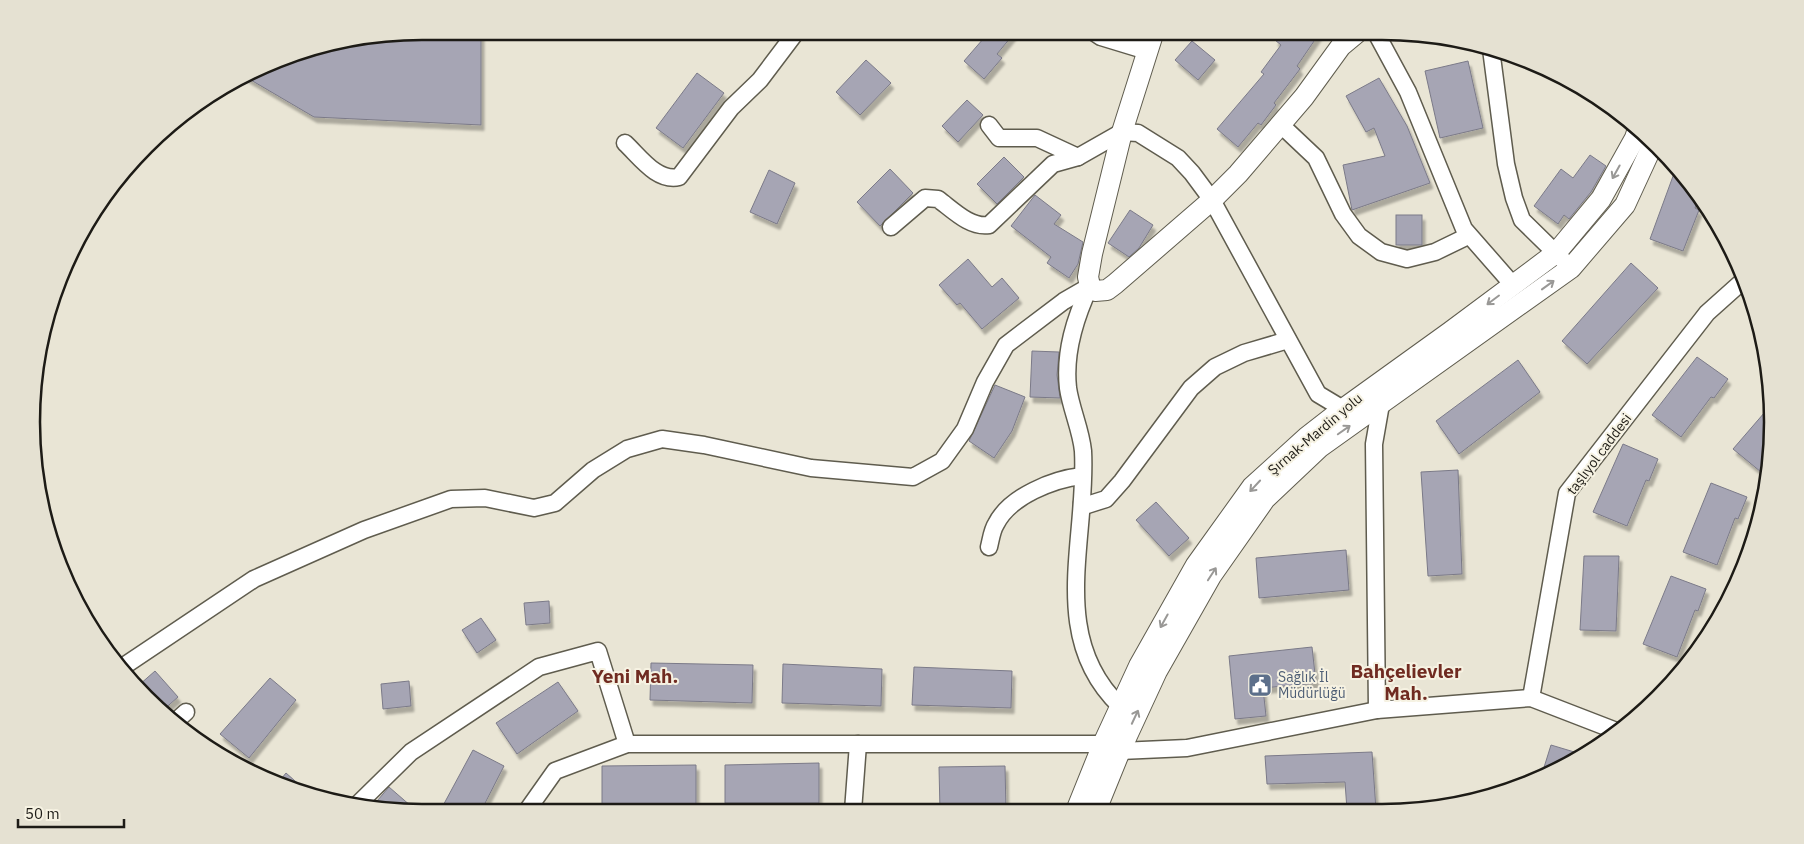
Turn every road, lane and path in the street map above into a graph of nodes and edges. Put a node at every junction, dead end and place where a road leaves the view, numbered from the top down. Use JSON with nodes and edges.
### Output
{"nodes":[{"id":1,"x":790,"y":40,"type":"edge"},
{"id":2,"x":1111,"y":40,"type":"edge"},
{"id":3,"x":1151,"y":40,"type":"edge"},
{"id":4,"x":1348,"y":40,"type":"edge"},
{"id":5,"x":1380,"y":40,"type":"edge"},
{"id":6,"x":1147,"y":51,"type":"junction"},
{"id":7,"x":1493,"y":56,"type":"edge"},
{"id":8,"x":989,"y":124,"type":"dead end"},
{"id":9,"x":1280,"y":124,"type":"junction"},
{"id":10,"x":1122,"y":132,"type":"junction"},
{"id":11,"x":1636,"y":137,"type":"edge"},
{"id":12,"x":625,"y":143,"type":"dead end"},
{"id":13,"x":1650,"y":150,"type":"edge"},
{"id":14,"x":1078,"y":157,"type":"junction"},
{"id":15,"x":1212,"y":200,"type":"junction"},
{"id":16,"x":891,"y":227,"type":"dead end"},
{"id":17,"x":1468,"y":236,"type":"junction"},
{"id":18,"x":1556,"y":253,"type":"junction"},
{"id":19,"x":1571,"y":268,"type":"junction"},
{"id":20,"x":1513,"y":285,"type":"junction"},
{"id":21,"x":1738,"y":285,"type":"edge"},
{"id":22,"x":1090,"y":286,"type":"junction"},
{"id":23,"x":1288,"y":340,"type":"junction"},
{"id":24,"x":1381,"y":404,"type":"junction"},
{"id":25,"x":1343,"y":408,"type":"junction"},
{"id":26,"x":1082,"y":476,"type":"junction"},
{"id":27,"x":1082,"y":503,"type":"junction"},
{"id":28,"x":989,"y":546,"type":"dead end"},
{"id":29,"x":127,"y":664,"type":"edge"},
{"id":30,"x":1531,"y":698,"type":"junction"},
{"id":31,"x":1120,"y":706,"type":"junction"},
{"id":32,"x":1377,"y":710,"type":"junction"},
{"id":33,"x":1610,"y":729,"type":"edge"},
{"id":34,"x":627,"y":744,"type":"junction"},
{"id":35,"x":858,"y":744,"type":"junction"},
{"id":36,"x":1111,"y":748,"type":"junction"},
{"id":37,"x":363,"y":799,"type":"edge"},
{"id":38,"x":532,"y":804,"type":"edge"},
{"id":39,"x":854,"y":804,"type":"edge"},
{"id":40,"x":1079,"y":804,"type":"edge"},
{"id":41,"x":1097,"y":804,"type":"edge"}],
"edges":[{"from":1,"to":12,"type":"street"},
{"from":2,"to":6,"type":"street"},
{"from":3,"to":6,"type":"street"},
{"from":4,"to":9,"type":"street"},
{"from":5,"to":17,"type":"street"},
{"from":6,"to":10,"type":"street"},
{"from":7,"to":18,"type":"street"},
{"from":8,"to":14,"type":"street"},
{"from":9,"to":15,"type":"street"},
{"from":9,"to":17,"type":"street"},
{"from":10,"to":14,"type":"street"},
{"from":10,"to":15,"type":"street"},
{"from":10,"to":22,"type":"street"},
{"from":11,"to":18,"type":"street","name":"Şırnak-Mardin yolu","one_way":true},
{"from":13,"to":19,"type":"street","name":"Şırnak-Mardin yolu"},
{"from":14,"to":16,"type":"street"},
{"from":15,"to":22,"type":"street"},
{"from":15,"to":23,"type":"street"},
{"from":17,"to":20,"type":"street"},
{"from":18,"to":19,"type":"street"},
{"from":18,"to":20,"type":"street","name":"Şırnak-Mardin yolu"},
{"from":24,"to":19,"type":"street","name":"Şırnak-Mardin yolu","one_way":true},
{"from":20,"to":25,"type":"street","name":"Şırnak-Mardin yolu","one_way":true},
{"from":21,"to":30,"type":"street","name":"taşlıyol caddesi"},
{"from":22,"to":26,"type":"street"},
{"from":22,"to":29,"type":"street"},
{"from":23,"to":25,"type":"street"},
{"from":23,"to":27,"type":"street"},
{"from":24,"to":32,"type":"street"},
{"from":36,"to":24,"type":"street","name":"Şırnak-Mardin yolu","one_way":true},
{"from":25,"to":31,"type":"street","name":"Şırnak-Mardin yolu","one_way":true},
{"from":26,"to":27,"type":"street"},
{"from":26,"to":28,"type":"street"},
{"from":27,"to":31,"type":"street"},
{"from":30,"to":32,"type":"street"},
{"from":30,"to":33,"type":"street"},
{"from":31,"to":36,"type":"street","name":"Şırnak-Mardin yolu"},
{"from":32,"to":36,"type":"street"},
{"from":34,"to":35,"type":"street"},
{"from":34,"to":37,"type":"street"},
{"from":34,"to":38,"type":"street"},
{"from":35,"to":36,"type":"street"},
{"from":35,"to":39,"type":"street"},
{"from":36,"to":40,"type":"street","name":"Şırnak-Mardin yolu"},
{"from":36,"to":41,"type":"street","name":"Şırnak-Mardin yolu"}]}
